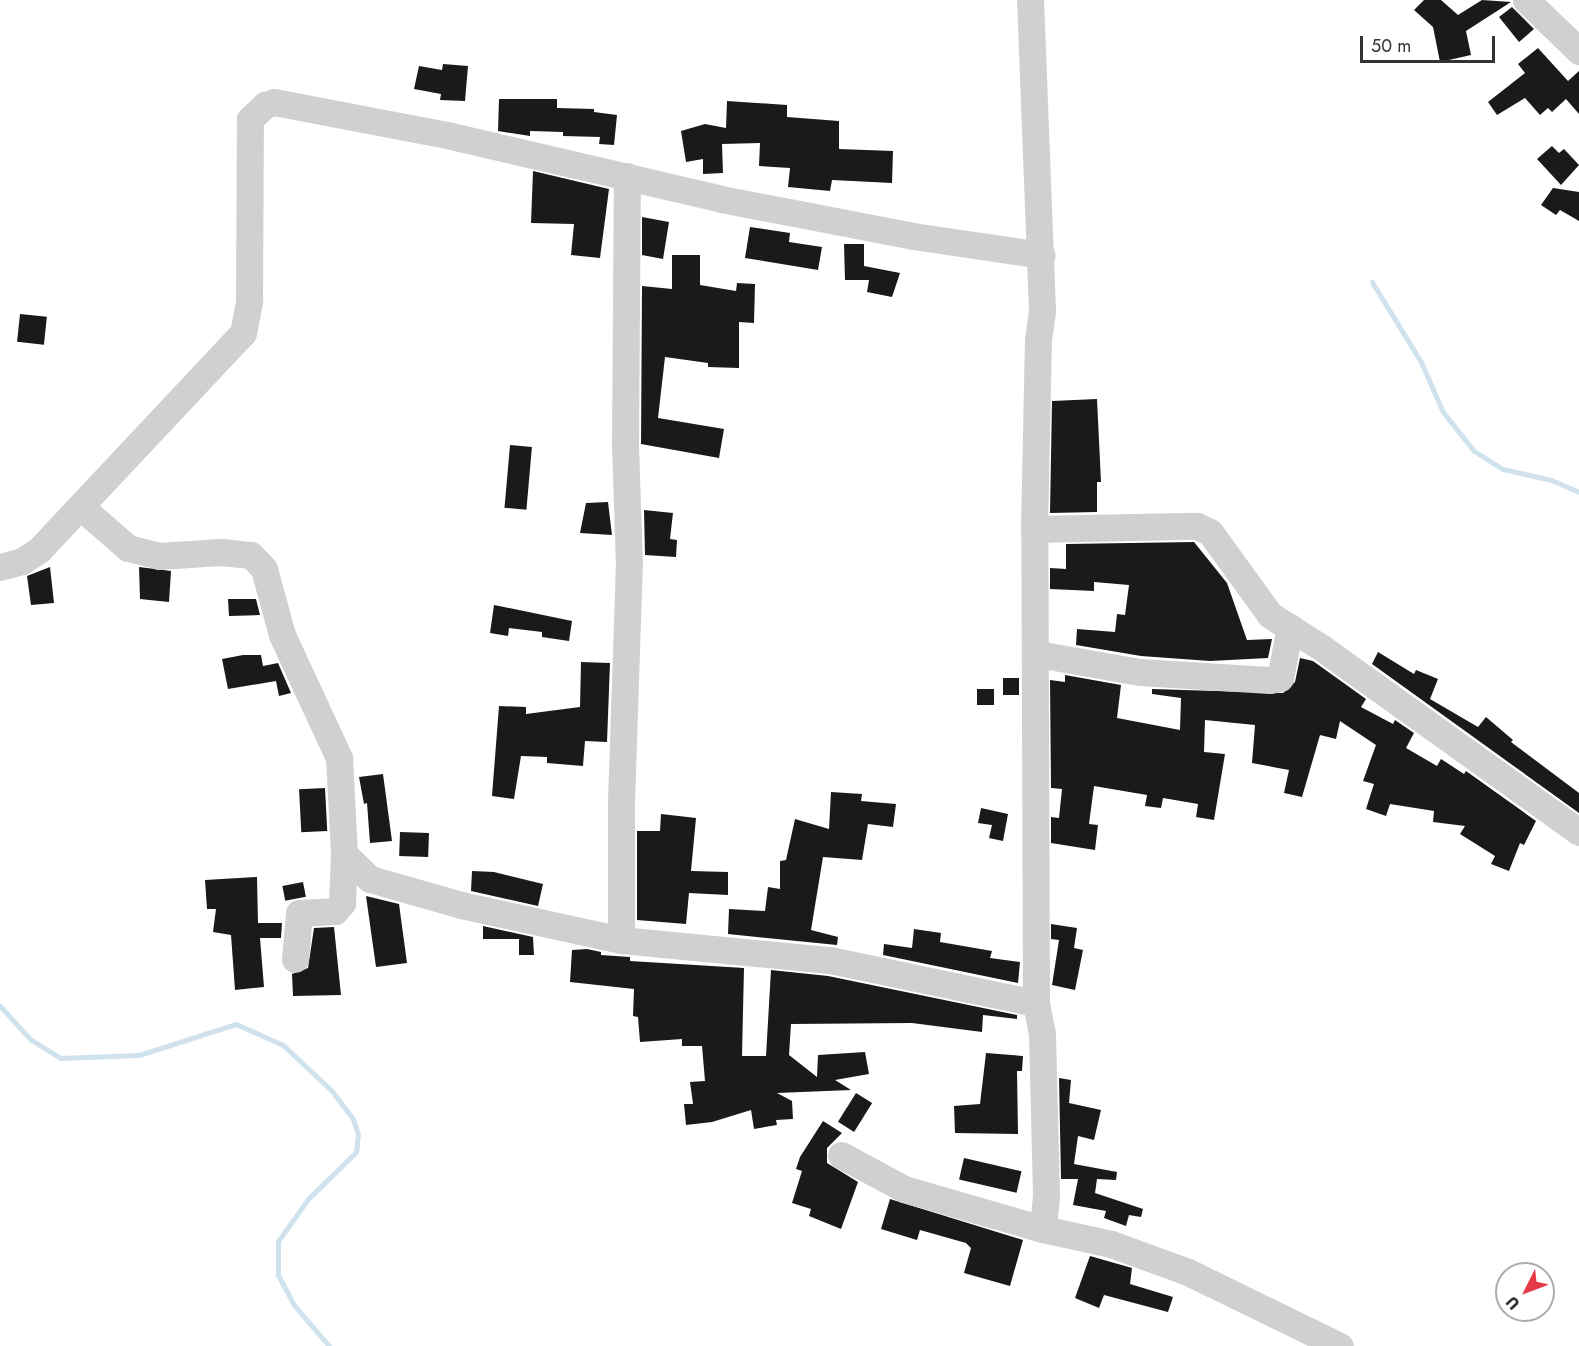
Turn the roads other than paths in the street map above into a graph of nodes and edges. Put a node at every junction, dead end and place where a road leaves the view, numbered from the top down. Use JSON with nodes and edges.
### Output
{"nodes":[{"id":1,"x":1030,"y":0,"type":"edge"},
{"id":2,"x":1526,"y":0,"type":"edge"},
{"id":3,"x":1579,"y":51,"type":"edge"},
{"id":4,"x":627,"y":177,"type":"junction"},
{"id":5,"x":1042,"y":255,"type":"junction"},
{"id":6,"x":82,"y":508,"type":"junction"},
{"id":7,"x":1034,"y":529,"type":"junction"},
{"id":8,"x":0,"y":567,"type":"edge"},
{"id":9,"x":1290,"y":627,"type":"junction"},
{"id":10,"x":1037,"y":654,"type":"junction"},
{"id":11,"x":1579,"y":832,"type":"edge"},
{"id":12,"x":344,"y":854,"type":"junction"},
{"id":13,"x":621,"y":940,"type":"junction"},
{"id":14,"x":295,"y":959,"type":"dead end"},
{"id":15,"x":1036,"y":1003,"type":"junction"},
{"id":16,"x":841,"y":1155,"type":"dead end"},
{"id":17,"x":1043,"y":1229,"type":"junction"},
{"id":18,"x":1340,"y":1346,"type":"edge"}],
"edges":[{"from":1,"to":5,"type":"street"},
{"from":2,"to":3,"type":"street"},
{"from":4,"to":5,"type":"street"},
{"from":4,"to":6,"type":"street"},
{"from":4,"to":13,"type":"street"},
{"from":5,"to":7,"type":"street"},
{"from":6,"to":8,"type":"street"},
{"from":6,"to":12,"type":"street"},
{"from":7,"to":9,"type":"street"},
{"from":7,"to":10,"type":"street"},
{"from":9,"to":10,"type":"street"},
{"from":9,"to":11,"type":"street"},
{"from":10,"to":15,"type":"street"},
{"from":12,"to":13,"type":"street"},
{"from":12,"to":14,"type":"street"},
{"from":13,"to":15,"type":"street"},
{"from":15,"to":17,"type":"street"},
{"from":16,"to":17,"type":"street"},
{"from":17,"to":18,"type":"street"}]}
